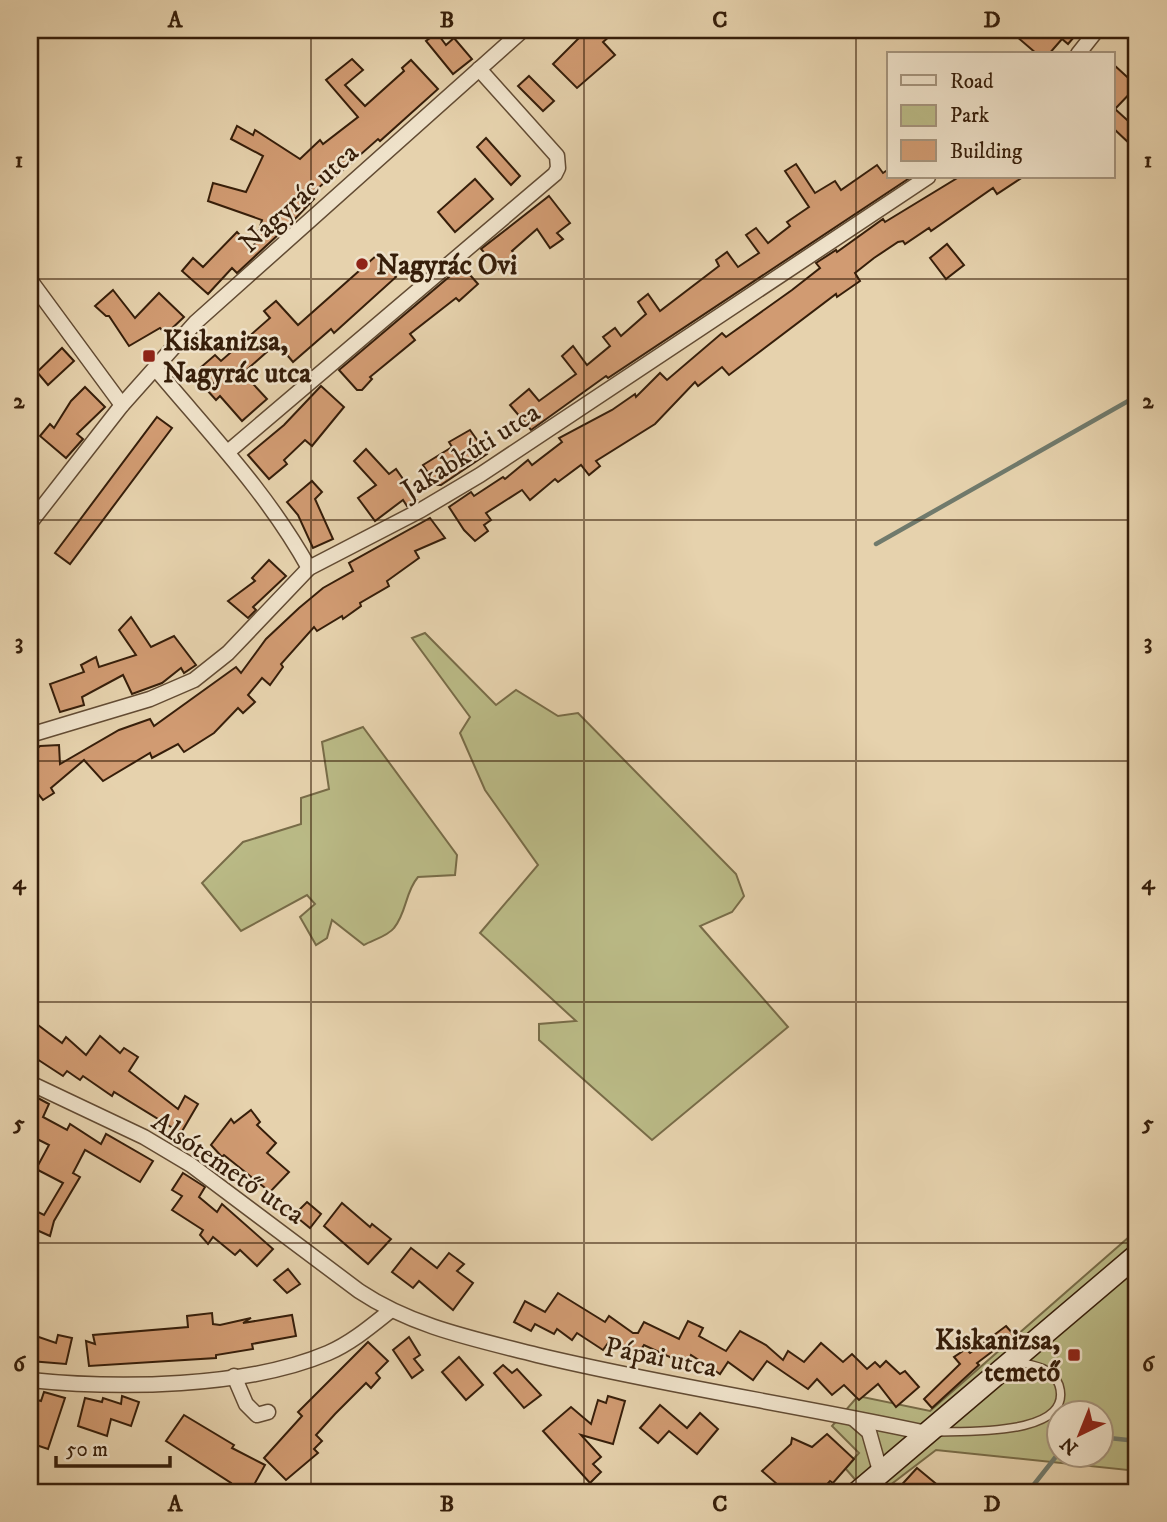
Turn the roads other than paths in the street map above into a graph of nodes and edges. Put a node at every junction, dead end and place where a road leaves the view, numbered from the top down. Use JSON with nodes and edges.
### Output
{"nodes":[{"id":1,"x":523,"y":30,"type":"edge"},
{"id":2,"x":1097,"y":30,"type":"edge"},
{"id":3,"x":1080,"y":52,"type":"edge"},
{"id":4,"x":479,"y":69,"type":"junction"},
{"id":5,"x":926,"y":178,"type":"edge"},
{"id":6,"x":30,"y":280,"type":"edge"},
{"id":7,"x":155,"y":368,"type":"junction"},
{"id":8,"x":122,"y":405,"type":"junction"},
{"id":9,"x":229,"y":451,"type":"junction"},
{"id":10,"x":30,"y":523,"type":"edge"},
{"id":11,"x":309,"y":568,"type":"junction"},
{"id":12,"x":30,"y":735,"type":"edge"},
{"id":13,"x":30,"y":1083,"type":"edge"},
{"id":14,"x":1137,"y":1255,"type":"edge"},
{"id":15,"x":390,"y":1311,"type":"junction"},
{"id":16,"x":1014,"y":1362,"type":"junction"},
{"id":17,"x":234,"y":1376,"type":"junction"},
{"id":18,"x":30,"y":1380,"type":"edge"},
{"id":19,"x":268,"y":1412,"type":"dead end"},
{"id":20,"x":850,"y":1416,"type":"junction"},
{"id":21,"x":927,"y":1433,"type":"junction"},
{"id":22,"x":880,"y":1471,"type":"junction"},
{"id":23,"x":859,"y":1492,"type":"edge"}],
"edges":[{"from":1,"to":4,"type":"street","name":"Nagyrác utca"},
{"from":2,"to":3,"type":"street"},
{"from":4,"to":7,"type":"street","name":"Nagyrác utca"},
{"from":4,"to":9,"type":"street"},
{"from":5,"to":11,"type":"street","name":"Jakabkúti utca"},
{"from":6,"to":8,"type":"street"},
{"from":7,"to":8,"type":"street","name":"Nagyrác utca"},
{"from":7,"to":9,"type":"street"},
{"from":8,"to":10,"type":"street","name":"Nagyrác utca"},
{"from":9,"to":11,"type":"street"},
{"from":11,"to":12,"type":"street","name":"Jakabkúti utca"},
{"from":13,"to":15,"type":"street","name":"Alsótemető utca"},
{"from":14,"to":16,"type":"main road"},
{"from":15,"to":17,"type":"street"},
{"from":15,"to":20,"type":"street","name":"Pápai utca"},
{"from":16,"to":21,"type":"main road"},
{"from":16,"to":21,"type":"lane"},
{"from":17,"to":18,"type":"street"},
{"from":17,"to":19,"type":"street"},
{"from":20,"to":21,"type":"street","name":"Pápai utca"},
{"from":20,"to":22,"type":"street"},
{"from":21,"to":22,"type":"main road"},
{"from":22,"to":23,"type":"main road"}]}
